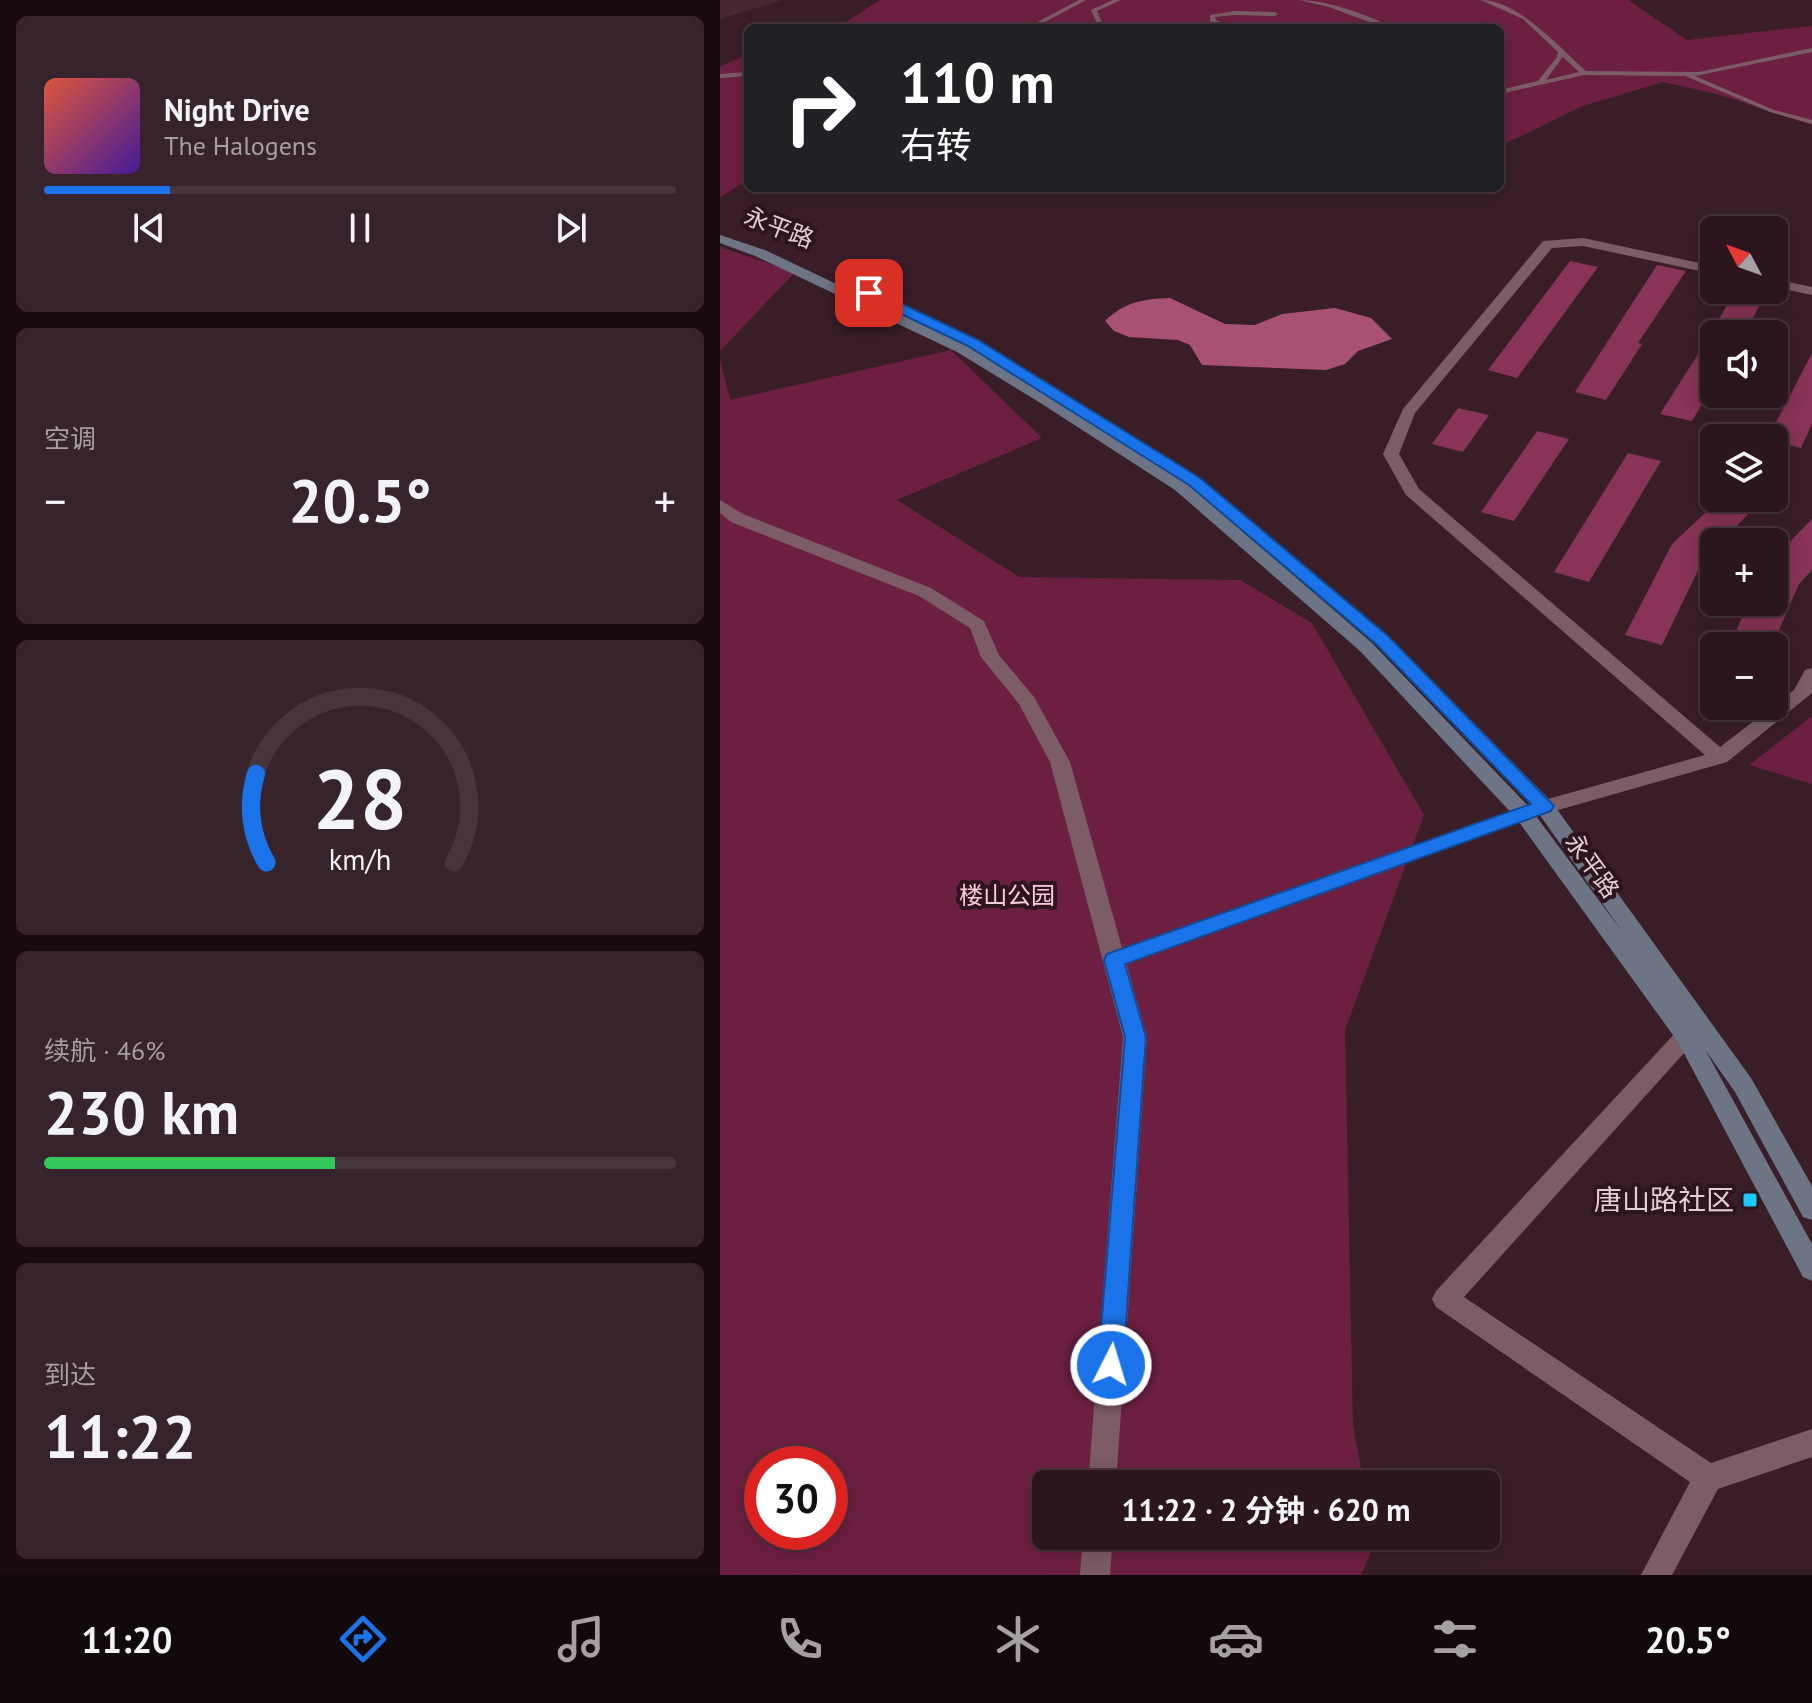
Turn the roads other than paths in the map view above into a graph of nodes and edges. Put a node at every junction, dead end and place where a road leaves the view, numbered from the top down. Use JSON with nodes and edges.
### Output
{"nodes":[{"id":1,"x":1083,"y":0,"type":"edge"},
{"id":2,"x":1118,"y":0,"type":"edge"},
{"id":3,"x":1302,"y":0,"type":"edge"},
{"id":4,"x":1484,"y":0,"type":"edge"},
{"id":5,"x":1275,"y":14,"type":"dead end"},
{"id":6,"x":1037,"y":24,"type":"edge"},
{"id":7,"x":1100,"y":24,"type":"edge"},
{"id":8,"x":1220,"y":24,"type":"edge"},
{"id":9,"x":1379,"y":24,"type":"edge"},
{"id":10,"x":1561,"y":50,"type":"junction"},
{"id":11,"x":1812,"y":50,"type":"edge"},
{"id":12,"x":1584,"y":73,"type":"junction"},
{"id":13,"x":744,"y":74,"type":"edge"},
{"id":14,"x":1687,"y":75,"type":"junction"},
{"id":15,"x":720,"y":76,"type":"edge"},
{"id":16,"x":1537,"y":85,"type":"junction"},
{"id":17,"x":1504,"y":91,"type":"edge"},
{"id":18,"x":1812,"y":122,"type":"edge"},
{"id":19,"x":720,"y":231,"type":"edge"},
{"id":20,"x":720,"y":239,"type":"edge"},
{"id":21,"x":1700,"y":267,"type":"edge"},
{"id":22,"x":1788,"y":286,"type":"edge"},
{"id":23,"x":1812,"y":291,"type":"edge"},
{"id":24,"x":720,"y":505,"type":"edge"},
{"id":25,"x":1812,"y":674,"type":"edge"},
{"id":26,"x":1720,"y":757,"type":"junction"},
{"id":27,"x":1544,"y":806,"type":"junction"},
{"id":28,"x":1523,"y":813,"type":"junction"},
{"id":29,"x":1114,"y":960,"type":"junction"},
{"id":30,"x":1686,"y":1036,"type":"junction"},
{"id":31,"x":1812,"y":1209,"type":"edge"},
{"id":32,"x":1812,"y":1269,"type":"edge"},
{"id":33,"x":1812,"y":1443,"type":"edge"},
{"id":34,"x":1103,"y":1470,"type":"edge"},
{"id":35,"x":1708,"y":1478,"type":"junction"},
{"id":36,"x":1097,"y":1550,"type":"edge"},
{"id":37,"x":1095,"y":1575,"type":"edge"},
{"id":38,"x":1656,"y":1575,"type":"edge"}],
"edges":[{"from":1,"to":6,"type":"lane"},
{"from":2,"to":7,"type":"lane"},
{"from":3,"to":9,"type":"lane"},
{"from":4,"to":10,"type":"lane"},
{"from":5,"to":8,"type":"lane"},
{"from":10,"to":12,"type":"lane"},
{"from":10,"to":16,"type":"lane"},
{"from":11,"to":14,"type":"lane"},
{"from":12,"to":14,"type":"lane"},
{"from":12,"to":16,"type":"lane"},
{"from":13,"to":15,"type":"lane"},
{"from":14,"to":18,"type":"lane"},
{"from":16,"to":17,"type":"lane"},
{"from":19,"to":27,"type":"main road","name":"永平路"},
{"from":20,"to":28,"type":"main road","name":"永平路"},
{"from":21,"to":26,"type":"street"},
{"from":22,"to":23,"type":"street"},
{"from":24,"to":29,"type":"street"},
{"from":25,"to":26,"type":"street"},
{"from":26,"to":27,"type":"street"},
{"from":27,"to":28,"type":"street"},
{"from":27,"to":31,"type":"main road","name":"永平路"},
{"from":28,"to":29,"type":"lane"},
{"from":28,"to":30,"type":"main road","name":"永平路"},
{"from":29,"to":34,"type":"street"},
{"from":30,"to":32,"type":"main road","name":"永平路"},
{"from":30,"to":35,"type":"street"},
{"from":33,"to":35,"type":"street"},
{"from":35,"to":38,"type":"street"},
{"from":36,"to":37,"type":"street"}]}
